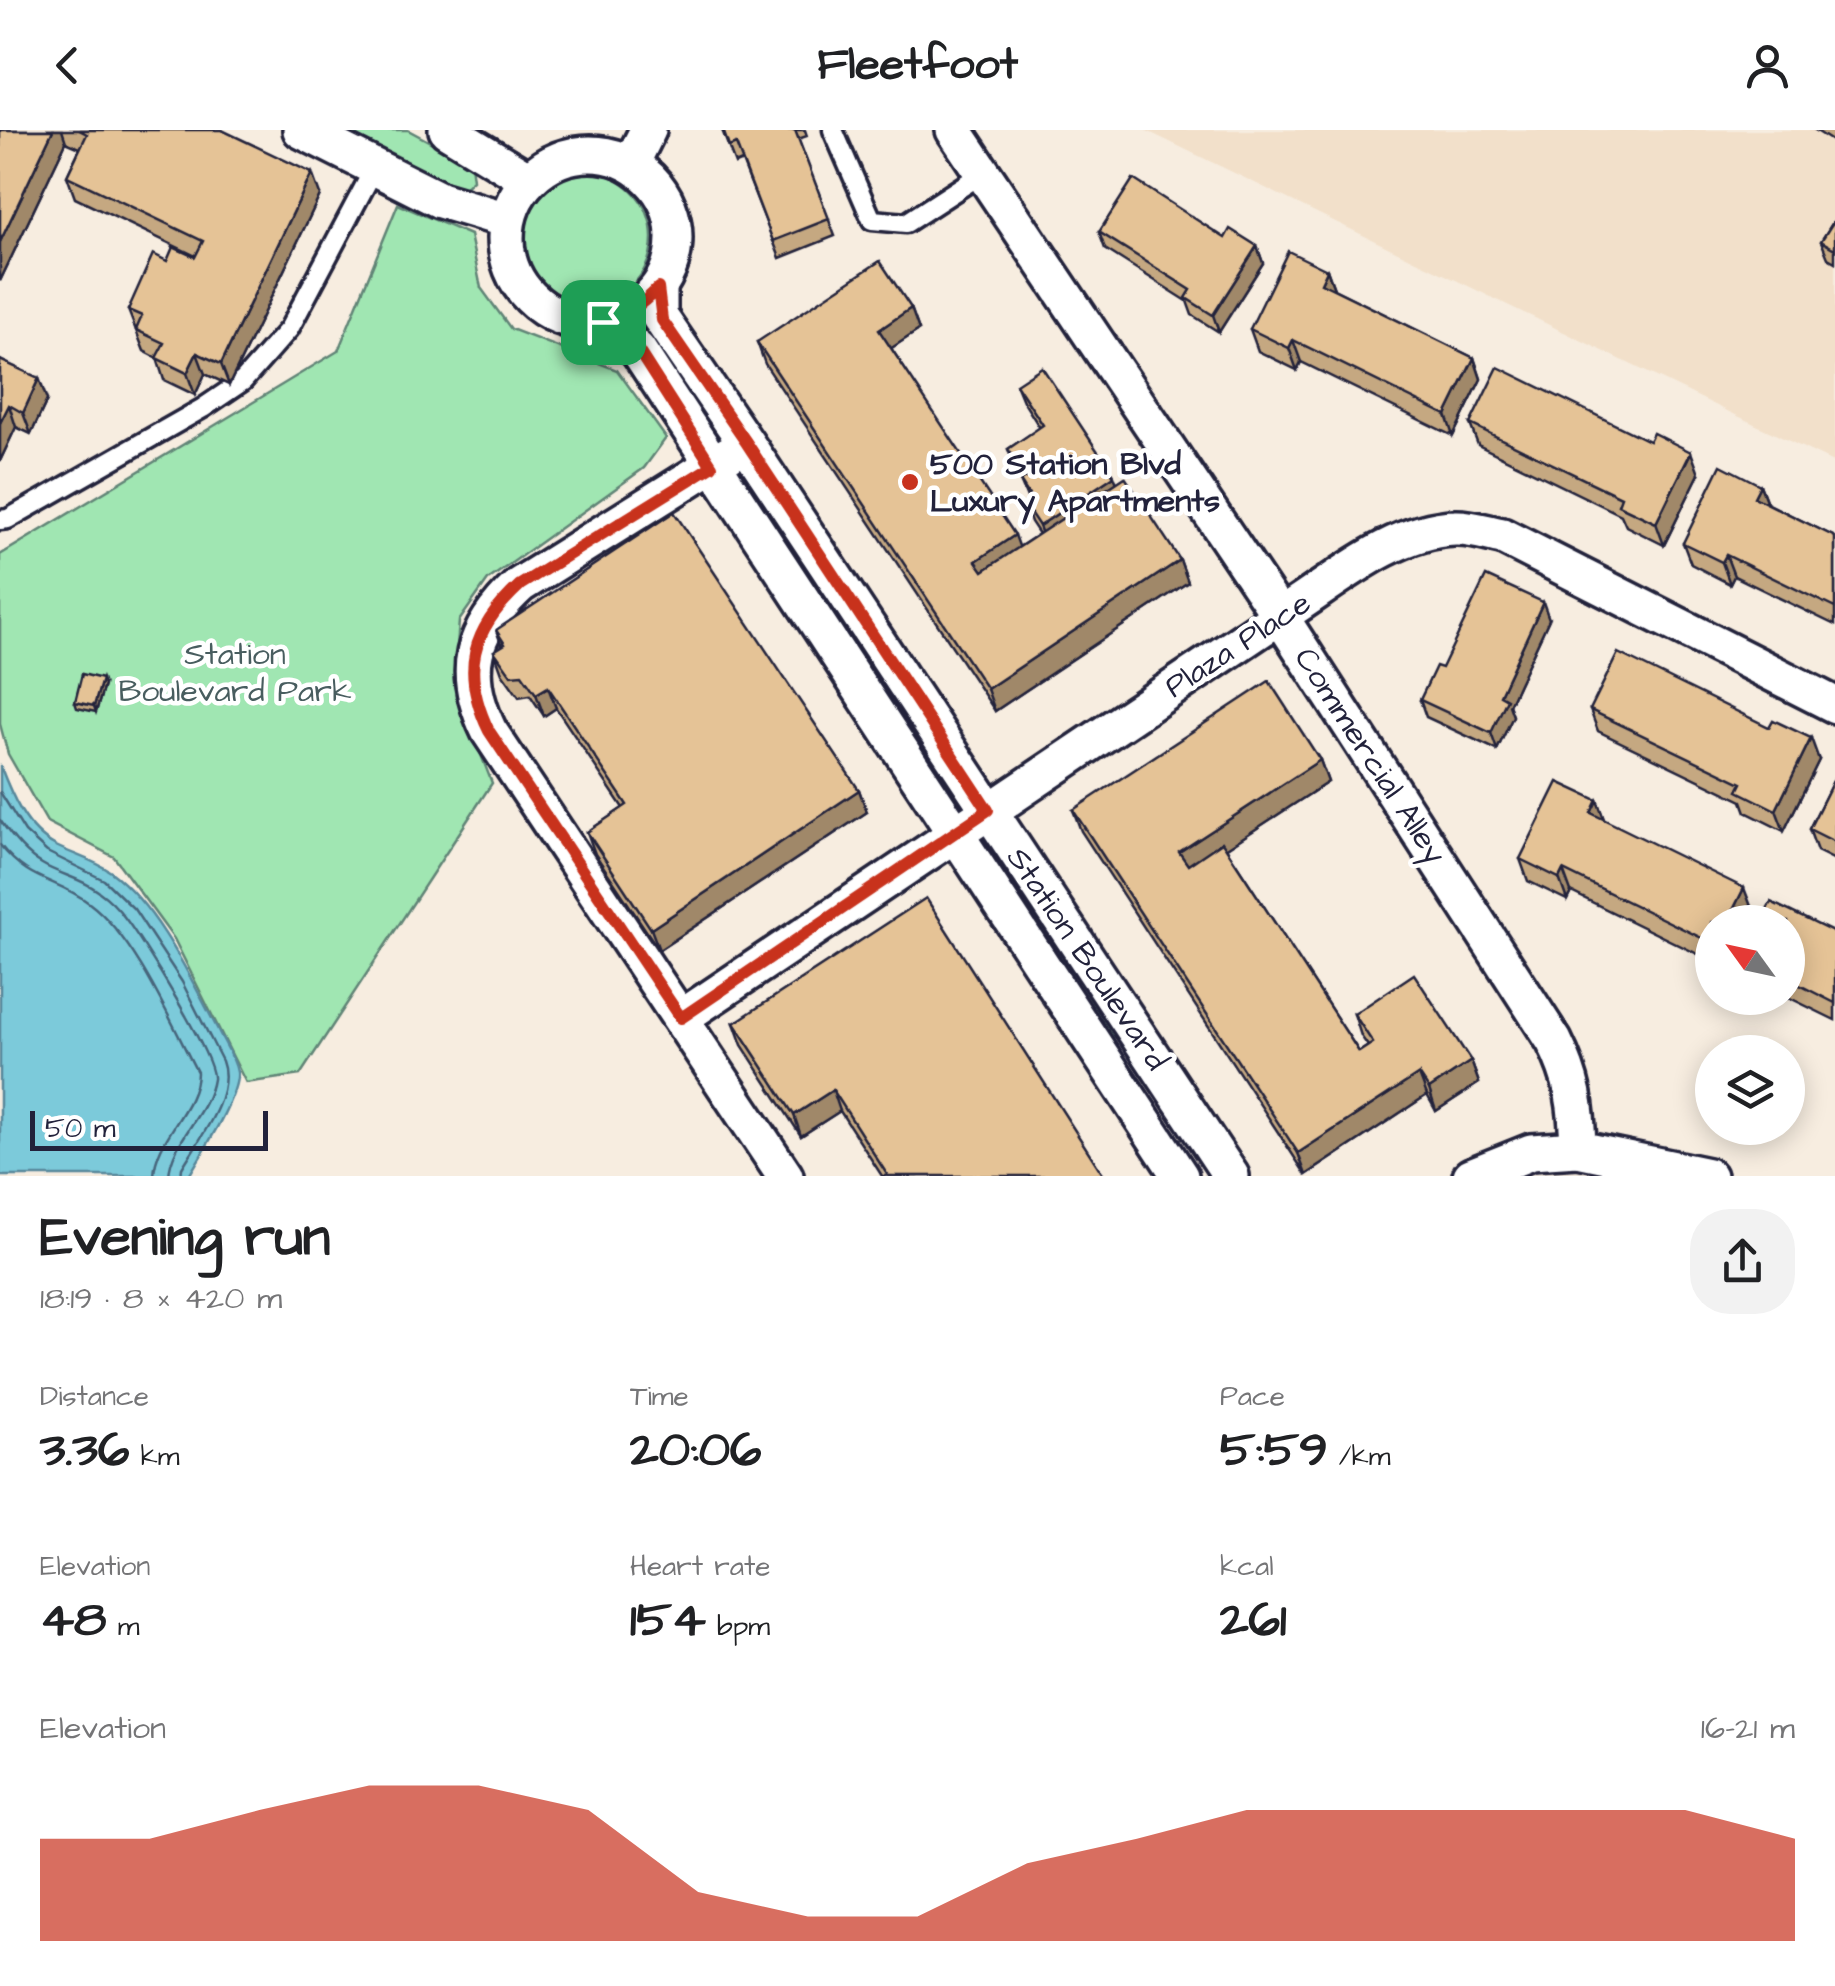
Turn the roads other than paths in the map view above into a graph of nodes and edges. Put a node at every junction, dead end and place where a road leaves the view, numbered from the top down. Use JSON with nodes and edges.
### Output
{"nodes":[{"id":1,"x":301,"y":130,"type":"edge"},
{"id":2,"x":447,"y":130,"type":"edge"},
{"id":3,"x":648,"y":130,"type":"edge"},
{"id":4,"x":833,"y":130,"type":"edge"},
{"id":5,"x":954,"y":130,"type":"edge"},
{"id":6,"x":631,"y":164,"type":"junction"},
{"id":7,"x":374,"y":167,"type":"junction"},
{"id":8,"x":983,"y":174,"type":"junction"},
{"id":9,"x":530,"y":180,"type":"junction"},
{"id":10,"x":507,"y":220,"type":"junction"},
{"id":11,"x":658,"y":288,"type":"junction"},
{"id":12,"x":603,"y":322,"type":"junction"},
{"id":13,"x":746,"y":442,"type":"junction"},
{"id":14,"x":712,"y":466,"type":"junction"},
{"id":15,"x":0,"y":520,"type":"edge"},
{"id":16,"x":835,"y":580,"type":"junction"},
{"id":17,"x":800,"y":601,"type":"junction"},
{"id":18,"x":1280,"y":616,"type":"junction"},
{"id":19,"x":1835,"y":705,"type":"edge"},
{"id":20,"x":988,"y":810,"type":"junction"},
{"id":21,"x":954,"y":833,"type":"junction"},
{"id":22,"x":681,"y":1018,"type":"junction"},
{"id":23,"x":1150,"y":1052,"type":"junction"},
{"id":24,"x":1114,"y":1076,"type":"junction"},
{"id":25,"x":1578,"y":1149,"type":"junction"},
{"id":26,"x":786,"y":1176,"type":"edge"},
{"id":27,"x":1180,"y":1176,"type":"edge"},
{"id":28,"x":1231,"y":1176,"type":"edge"},
{"id":29,"x":1471,"y":1176,"type":"edge"},
{"id":30,"x":1708,"y":1176,"type":"edge"}],
"edges":[{"from":1,"to":7,"type":"street"},
{"from":2,"to":9,"type":"street"},
{"from":3,"to":6,"type":"street"},
{"from":4,"to":8,"type":"lane"},
{"from":5,"to":8,"type":"street","name":"Commercial Alley"},
{"from":6,"to":9,"type":"street"},
{"from":6,"to":11,"type":"street"},
{"from":7,"to":10,"type":"street"},
{"from":7,"to":15,"type":"lane"},
{"from":8,"to":18,"type":"street","name":"Commercial Alley"},
{"from":9,"to":10,"type":"street"},
{"from":10,"to":12,"type":"street"},
{"from":11,"to":12,"type":"street"},
{"from":11,"to":13,"type":"street","name":"Station Boulevard"},
{"from":12,"to":14,"type":"street","name":"Station Boulevard"},
{"from":13,"to":14,"type":"street"},
{"from":13,"to":16,"type":"street","name":"Station Boulevard"},
{"from":14,"to":17,"type":"street","name":"Station Boulevard"},
{"from":14,"to":22,"type":"street"},
{"from":16,"to":17,"type":"street"},
{"from":16,"to":20,"type":"street","name":"Station Boulevard"},
{"from":17,"to":21,"type":"street","name":"Station Boulevard"},
{"from":18,"to":19,"type":"street","name":"Plaza Place"},
{"from":18,"to":20,"type":"street","name":"Plaza Place"},
{"from":18,"to":25,"type":"street","name":"Commercial Alley"},
{"from":20,"to":21,"type":"street","name":"Plaza Place"},
{"from":20,"to":23,"type":"street","name":"Station Boulevard"},
{"from":21,"to":22,"type":"street","name":"Plaza Place"},
{"from":21,"to":24,"type":"street","name":"Station Boulevard"},
{"from":22,"to":26,"type":"street"},
{"from":23,"to":24,"type":"street"},
{"from":23,"to":28,"type":"street","name":"Station Boulevard"},
{"from":24,"to":27,"type":"street","name":"Station Boulevard"},
{"from":25,"to":29,"type":"street"},
{"from":25,"to":30,"type":"street"}]}
